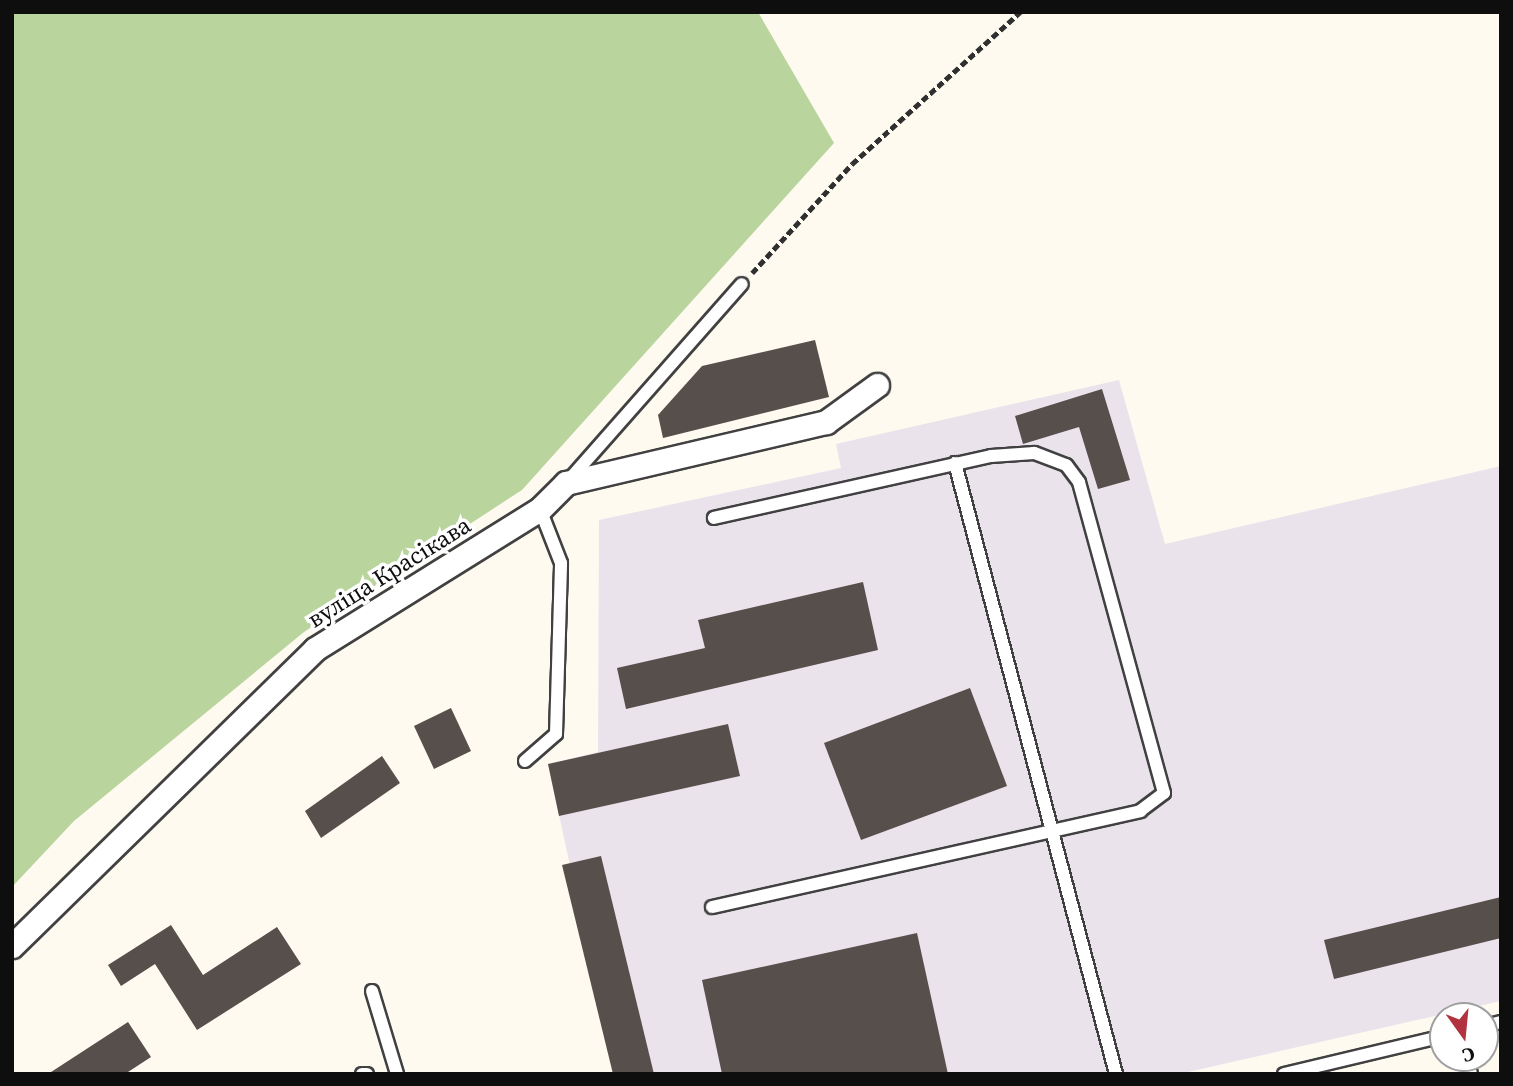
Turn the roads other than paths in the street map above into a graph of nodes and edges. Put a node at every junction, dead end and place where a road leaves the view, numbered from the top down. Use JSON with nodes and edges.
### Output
{"nodes":[{"id":1,"x":742,"y":284,"type":"road end"},
{"id":2,"x":877,"y":386,"type":"dead end"},
{"id":3,"x":955,"y":463,"type":"junction"},
{"id":4,"x":566,"y":483,"type":"junction"},
{"id":5,"x":540,"y":509,"type":"junction"},
{"id":6,"x":714,"y":518,"type":"dead end"},
{"id":7,"x":525,"y":761,"type":"dead end"},
{"id":8,"x":1053,"y":832,"type":"junction"},
{"id":9,"x":712,"y":907,"type":"dead end"},
{"id":10,"x":12,"y":946,"type":"edge"},
{"id":11,"x":372,"y":991,"type":"dead end"},
{"id":12,"x":1429,"y":1039,"type":"edge"},
{"id":13,"x":397,"y":1074,"type":"edge"},
{"id":14,"x":1116,"y":1074,"type":"edge"},
{"id":15,"x":1284,"y":1074,"type":"edge"}],
"edges":[{"from":1,"to":4,"type":"lane"},
{"from":2,"to":4,"type":"street"},
{"from":3,"to":6,"type":"lane"},
{"from":3,"to":8,"type":"lane"},
{"from":3,"to":8,"type":"lane"},
{"from":4,"to":5,"type":"street","name":"вуліца Красікава"},
{"from":5,"to":7,"type":"lane"},
{"from":5,"to":10,"type":"street","name":"вуліца Красікава"},
{"from":8,"to":9,"type":"lane"},
{"from":8,"to":14,"type":"lane"},
{"from":11,"to":13,"type":"lane"},
{"from":12,"to":15,"type":"lane"}]}
